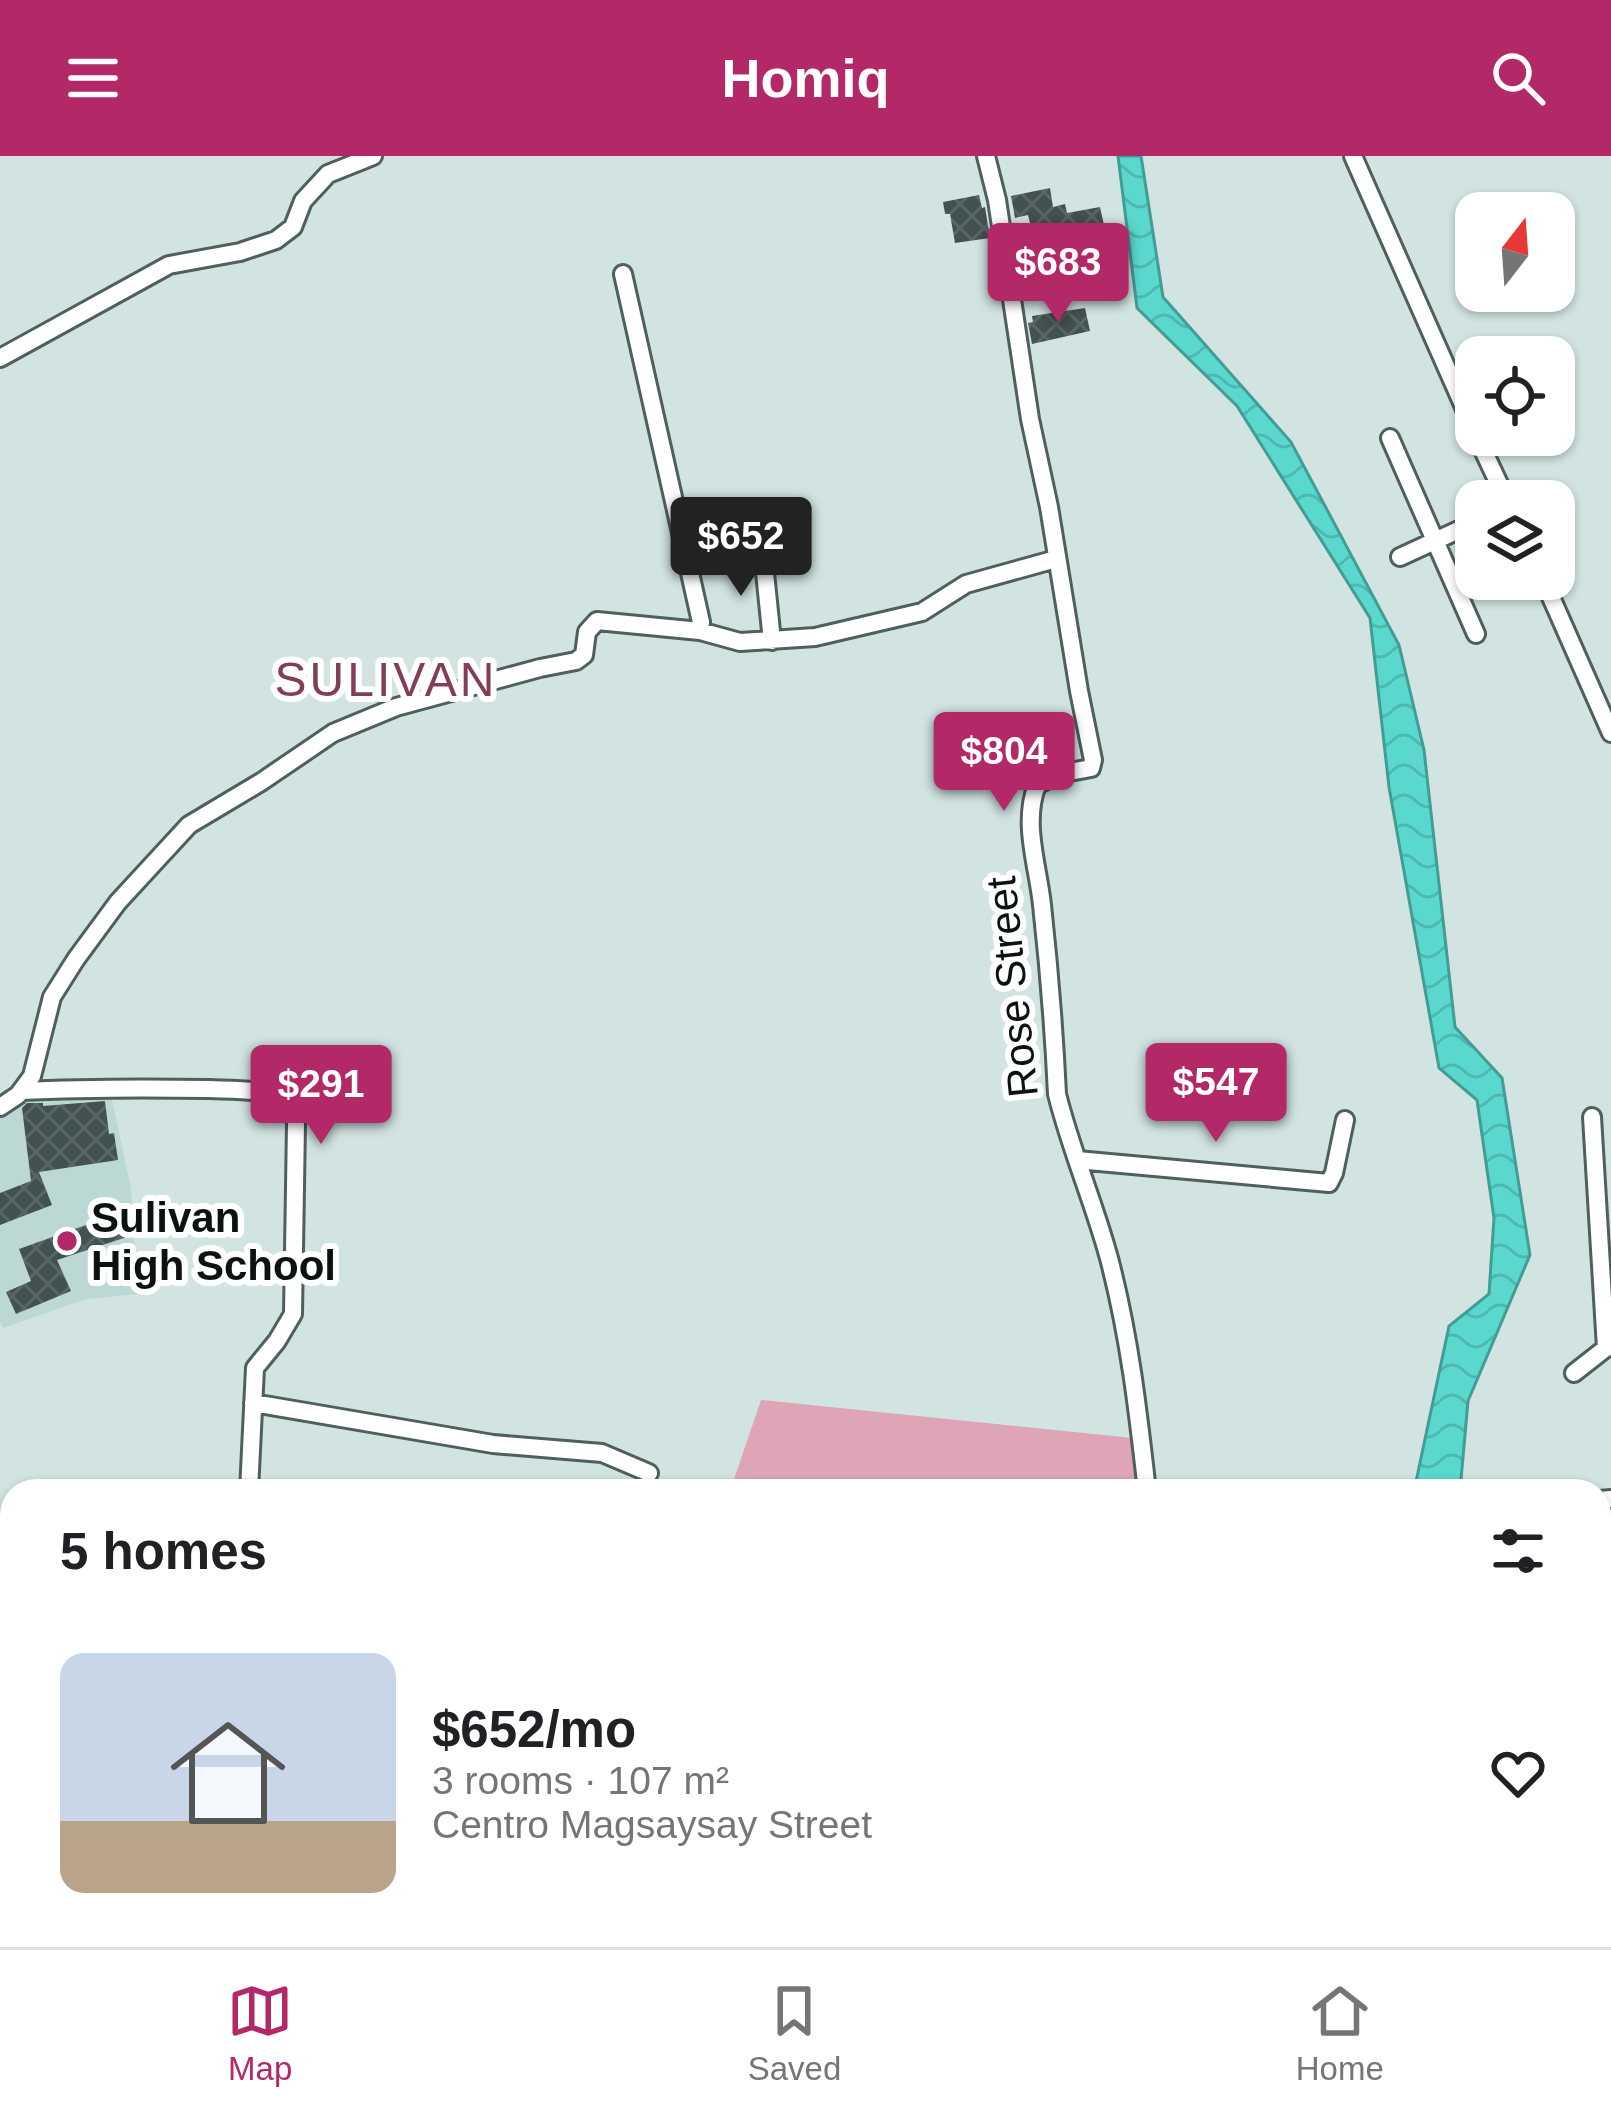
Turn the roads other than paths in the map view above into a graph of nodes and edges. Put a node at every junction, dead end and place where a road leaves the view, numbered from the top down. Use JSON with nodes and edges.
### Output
{"nodes":[{"id":1,"x":373,"y":156,"type":"edge"},
{"id":2,"x":986,"y":156,"type":"edge"},
{"id":3,"x":1353,"y":156,"type":"edge"},
{"id":4,"x":622,"y":274,"type":"dead end"},
{"id":5,"x":0,"y":358,"type":"edge"},
{"id":6,"x":1455,"y":387,"type":"edge"},
{"id":7,"x":1390,"y":438,"type":"dead end"},
{"id":8,"x":1455,"y":532,"type":"edge"},
{"id":9,"x":1435,"y":541,"type":"junction"},
{"id":10,"x":763,"y":554,"type":"dead end"},
{"id":11,"x":1400,"y":556,"type":"dead end"},
{"id":12,"x":1056,"y":559,"type":"junction"},
{"id":13,"x":1552,"y":600,"type":"edge"},
{"id":14,"x":700,"y":631,"type":"junction"},
{"id":15,"x":1476,"y":634,"type":"dead end"},
{"id":16,"x":772,"y":641,"type":"junction"},
{"id":17,"x":1611,"y":733,"type":"edge"},
{"id":18,"x":21,"y":1091,"type":"junction"},
{"id":19,"x":0,"y":1107,"type":"edge"},
{"id":20,"x":1592,"y":1117,"type":"dead end"},
{"id":21,"x":1345,"y":1120,"type":"dead end"},
{"id":22,"x":1077,"y":1160,"type":"junction"},
{"id":23,"x":1608,"y":1347,"type":"edge"},
{"id":24,"x":1574,"y":1373,"type":"dead end"},
{"id":25,"x":253,"y":1403,"type":"junction"},
{"id":26,"x":650,"y":1473,"type":"dead end"},
{"id":27,"x":250,"y":1479,"type":"edge"},
{"id":28,"x":1146,"y":1479,"type":"edge"}],
"edges":[{"from":1,"to":5,"type":"street"},
{"from":2,"to":12,"type":"street","name":"Rose Street"},
{"from":3,"to":6,"type":"street"},
{"from":4,"to":14,"type":"street"},
{"from":7,"to":9,"type":"street"},
{"from":8,"to":9,"type":"street"},
{"from":9,"to":11,"type":"street"},
{"from":9,"to":15,"type":"street"},
{"from":10,"to":16,"type":"street"},
{"from":12,"to":16,"type":"street"},
{"from":12,"to":22,"type":"street","name":"Rose Street"},
{"from":13,"to":17,"type":"street"},
{"from":14,"to":16,"type":"street"},
{"from":14,"to":18,"type":"street"},
{"from":18,"to":19,"type":"street"},
{"from":18,"to":25,"type":"street"},
{"from":20,"to":23,"type":"street"},
{"from":21,"to":22,"type":"street"},
{"from":22,"to":28,"type":"street","name":"Rose Street"},
{"from":23,"to":24,"type":"street"},
{"from":25,"to":26,"type":"street"},
{"from":25,"to":27,"type":"street"}]}
